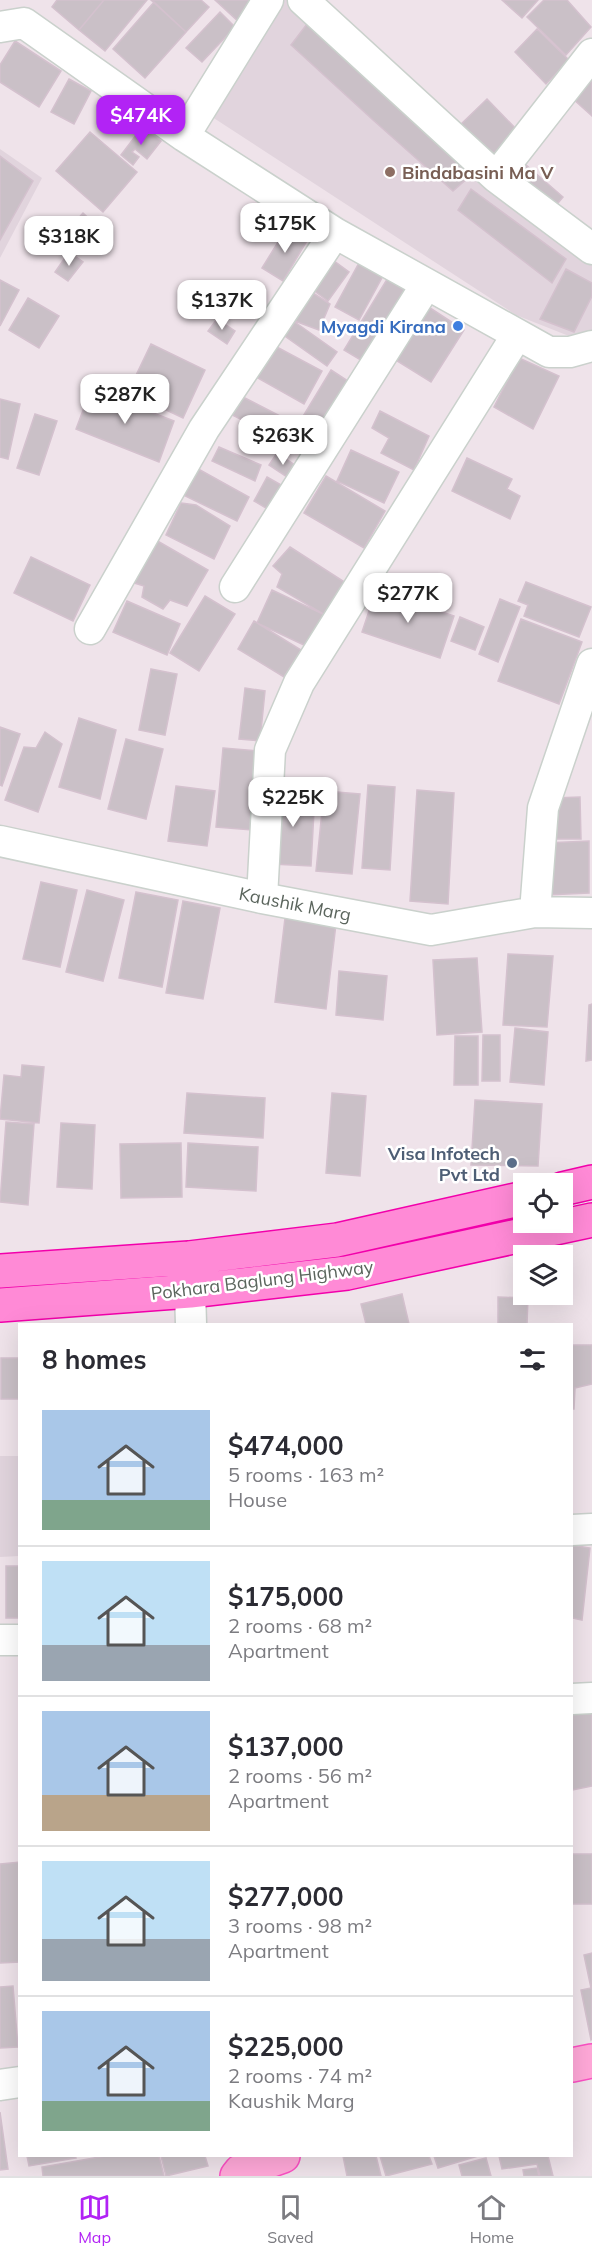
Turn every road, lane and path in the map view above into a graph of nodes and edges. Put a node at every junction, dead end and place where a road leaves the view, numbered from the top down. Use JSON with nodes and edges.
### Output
{"nodes":[{"id":1,"x":268,"y":0,"type":"edge"},
{"id":2,"x":303,"y":0,"type":"edge"},
{"id":3,"x":0,"y":27,"type":"edge"},
{"id":4,"x":592,"y":54,"type":"edge"},
{"id":5,"x":184,"y":136,"type":"junction"},
{"id":6,"x":496,"y":177,"type":"junction"},
{"id":7,"x":335,"y":233,"type":"junction"},
{"id":8,"x":592,"y":249,"type":"edge"},
{"id":9,"x":426,"y":285,"type":"junction"},
{"id":10,"x":517,"y":334,"type":"junction"},
{"id":11,"x":592,"y":346,"type":"edge"},
{"id":12,"x":235,"y":587,"type":"dead end"},
{"id":13,"x":90,"y":629,"type":"dead end"},
{"id":14,"x":592,"y":664,"type":"edge"},
{"id":15,"x":0,"y":841,"type":"edge"},
{"id":16,"x":262,"y":898,"type":"junction"},
{"id":17,"x":535,"y":912,"type":"junction"},
{"id":18,"x":592,"y":913,"type":"edge"},
{"id":19,"x":592,"y":1182,"type":"edge"},
{"id":20,"x":573,"y":1186,"type":"edge"},
{"id":21,"x":513,"y":1200,"type":"edge"},
{"id":22,"x":592,"y":1220,"type":"edge"},
{"id":23,"x":0,"y":1271,"type":"edge"},
{"id":24,"x":190,"y":1291,"type":"junction"},
{"id":25,"x":0,"y":1305,"type":"edge"},
{"id":26,"x":191,"y":1323,"type":"edge"},
{"id":27,"x":592,"y":1529,"type":"edge"},
{"id":28,"x":573,"y":1530,"type":"edge"},
{"id":29,"x":0,"y":1640,"type":"edge"},
{"id":30,"x":18,"y":1640,"type":"edge"},
{"id":31,"x":592,"y":1698,"type":"edge"},
{"id":32,"x":573,"y":1699,"type":"edge"},
{"id":33,"x":592,"y":2061,"type":"edge"},
{"id":34,"x":573,"y":2065,"type":"edge"},
{"id":35,"x":18,"y":2082,"type":"edge"},
{"id":36,"x":0,"y":2085,"type":"edge"},
{"id":37,"x":280,"y":2157,"type":"edge"},
{"id":38,"x":237,"y":2176,"type":"edge"}],
"edges":[{"from":1,"to":5,"type":"street"},
{"from":2,"to":6,"type":"street"},
{"from":3,"to":5,"type":"street"},
{"from":4,"to":6,"type":"street"},
{"from":5,"to":7,"type":"street"},
{"from":6,"to":8,"type":"street"},
{"from":7,"to":9,"type":"street"},
{"from":7,"to":13,"type":"street"},
{"from":9,"to":10,"type":"street"},
{"from":9,"to":12,"type":"street"},
{"from":10,"to":11,"type":"street"},
{"from":10,"to":16,"type":"street"},
{"from":14,"to":17,"type":"street"},
{"from":15,"to":16,"type":"street","name":"Kaushik Marg"},
{"from":16,"to":17,"type":"street","name":"Kaushik Marg"},
{"from":17,"to":18,"type":"street","name":"Kaushik Marg"},
{"from":19,"to":20,"type":"highway"},
{"from":21,"to":23,"type":"highway","name":"Pokhara Baglung Highway"},
{"from":22,"to":24,"type":"highway","name":"Pokhara Baglung Highway"},
{"from":24,"to":25,"type":"highway","name":"Pokhara Baglung Highway"},
{"from":24,"to":26,"type":"street"},
{"from":27,"to":28,"type":"street"},
{"from":29,"to":30,"type":"street"},
{"from":31,"to":32,"type":"street"},
{"from":33,"to":34,"type":"main road"},
{"from":35,"to":36,"type":"street"},
{"from":37,"to":38,"type":"main road"}]}
